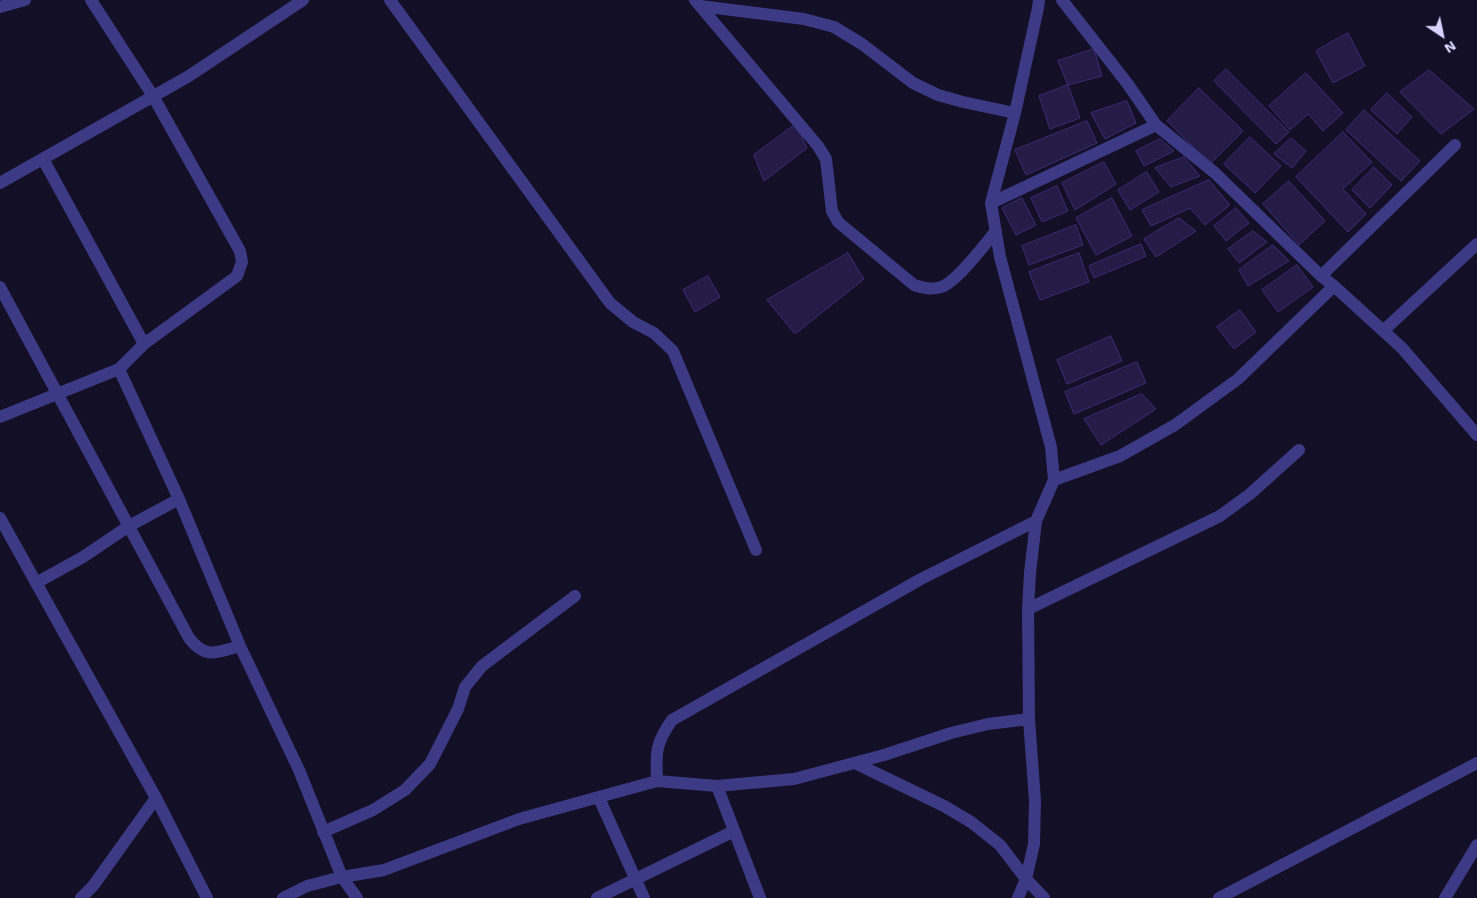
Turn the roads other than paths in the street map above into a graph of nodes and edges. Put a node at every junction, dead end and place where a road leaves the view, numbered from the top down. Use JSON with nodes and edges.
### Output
{"nodes":[{"id":1,"x":24,"y":0,"type":"edge"},
{"id":2,"x":91,"y":0,"type":"edge"},
{"id":3,"x":303,"y":0,"type":"edge"},
{"id":4,"x":390,"y":0,"type":"edge"},
{"id":5,"x":1038,"y":0,"type":"edge"},
{"id":6,"x":1062,"y":0,"type":"edge"},
{"id":7,"x":697,"y":3,"type":"edge"},
{"id":8,"x":0,"y":7,"type":"edge"},
{"id":9,"x":153,"y":96,"type":"junction"},
{"id":10,"x":1015,"y":113,"type":"junction"},
{"id":11,"x":1156,"y":125,"type":"junction"},
{"id":12,"x":1455,"y":144,"type":"dead end"},
{"id":13,"x":43,"y":159,"type":"junction"},
{"id":14,"x":0,"y":184,"type":"edge"},
{"id":15,"x":991,"y":203,"type":"junction"},
{"id":16,"x":996,"y":231,"type":"junction"},
{"id":17,"x":1474,"y":251,"type":"edge"},
{"id":18,"x":1321,"y":276,"type":"junction"},
{"id":19,"x":1334,"y":286,"type":"junction"},
{"id":20,"x":0,"y":287,"type":"edge"},
{"id":21,"x":1383,"y":331,"type":"junction"},
{"id":22,"x":144,"y":344,"type":"junction"},
{"id":23,"x":119,"y":369,"type":"junction"},
{"id":24,"x":57,"y":393,"type":"junction"},
{"id":25,"x":0,"y":418,"type":"edge"},
{"id":26,"x":1477,"y":435,"type":"edge"},
{"id":27,"x":1299,"y":450,"type":"dead end"},
{"id":28,"x":1054,"y":480,"type":"junction"},
{"id":29,"x":179,"y":499,"type":"junction"},
{"id":30,"x":0,"y":518,"type":"edge"},
{"id":31,"x":1036,"y":521,"type":"junction"},
{"id":32,"x":129,"y":526,"type":"junction"},
{"id":33,"x":756,"y":550,"type":"dead end"},
{"id":34,"x":36,"y":583,"type":"junction"},
{"id":35,"x":575,"y":596,"type":"dead end"},
{"id":36,"x":1028,"y":609,"type":"junction"},
{"id":37,"x":240,"y":646,"type":"junction"},
{"id":38,"x":1029,"y":719,"type":"junction"},
{"id":39,"x":855,"y":763,"type":"junction"},
{"id":40,"x":1477,"y":763,"type":"edge"},
{"id":41,"x":657,"y":781,"type":"junction"},
{"id":42,"x":717,"y":786,"type":"junction"},
{"id":43,"x":156,"y":798,"type":"junction"},
{"id":44,"x":599,"y":798,"type":"junction"},
{"id":45,"x":734,"y":831,"type":"junction"},
{"id":46,"x":323,"y":832,"type":"junction"},
{"id":47,"x":1477,"y":845,"type":"edge"},
{"id":48,"x":342,"y":876,"type":"junction"},
{"id":49,"x":635,"y":878,"type":"junction"},
{"id":50,"x":1026,"y":879,"type":"junction"},
{"id":51,"x":81,"y":898,"type":"edge"},
{"id":52,"x":206,"y":898,"type":"edge"},
{"id":53,"x":283,"y":898,"type":"edge"},
{"id":54,"x":358,"y":898,"type":"edge"},
{"id":55,"x":597,"y":898,"type":"edge"},
{"id":56,"x":644,"y":898,"type":"edge"},
{"id":57,"x":760,"y":898,"type":"edge"},
{"id":58,"x":1018,"y":898,"type":"edge"},
{"id":59,"x":1044,"y":898,"type":"edge"},
{"id":60,"x":1219,"y":898,"type":"edge"},
{"id":61,"x":1445,"y":898,"type":"edge"}],
"edges":[{"from":1,"to":8,"type":"street"},
{"from":2,"to":9,"type":"street"},
{"from":3,"to":9,"type":"street"},
{"from":4,"to":33,"type":"street"},
{"from":5,"to":10,"type":"street"},
{"from":6,"to":11,"type":"street"},
{"from":7,"to":10,"type":"street"},
{"from":7,"to":16,"type":"street"},
{"from":9,"to":13,"type":"street"},
{"from":9,"to":22,"type":"street"},
{"from":10,"to":15,"type":"street"},
{"from":11,"to":15,"type":"street"},
{"from":11,"to":18,"type":"street"},
{"from":12,"to":18,"type":"street"},
{"from":13,"to":14,"type":"street"},
{"from":13,"to":22,"type":"street"},
{"from":15,"to":16,"type":"street"},
{"from":16,"to":28,"type":"street"},
{"from":17,"to":21,"type":"street"},
{"from":18,"to":19,"type":"street"},
{"from":19,"to":21,"type":"street"},
{"from":19,"to":28,"type":"street"},
{"from":20,"to":24,"type":"street"},
{"from":21,"to":26,"type":"street"},
{"from":22,"to":23,"type":"street"},
{"from":23,"to":24,"type":"street"},
{"from":23,"to":29,"type":"street"},
{"from":24,"to":25,"type":"street"},
{"from":24,"to":32,"type":"street"},
{"from":27,"to":36,"type":"street"},
{"from":28,"to":31,"type":"street"},
{"from":29,"to":32,"type":"street"},
{"from":29,"to":37,"type":"street"},
{"from":30,"to":34,"type":"street"},
{"from":31,"to":36,"type":"street"},
{"from":31,"to":41,"type":"street"},
{"from":32,"to":34,"type":"street"},
{"from":32,"to":37,"type":"street"},
{"from":34,"to":43,"type":"street"},
{"from":35,"to":46,"type":"street"},
{"from":36,"to":38,"type":"street"},
{"from":37,"to":46,"type":"street"},
{"from":38,"to":39,"type":"street"},
{"from":38,"to":50,"type":"street"},
{"from":39,"to":42,"type":"street"},
{"from":39,"to":50,"type":"street"},
{"from":40,"to":60,"type":"street"},
{"from":41,"to":42,"type":"street"},
{"from":41,"to":44,"type":"street"},
{"from":42,"to":45,"type":"street"},
{"from":43,"to":51,"type":"street"},
{"from":43,"to":52,"type":"street"},
{"from":44,"to":48,"type":"street"},
{"from":44,"to":49,"type":"street"},
{"from":45,"to":49,"type":"street"},
{"from":45,"to":57,"type":"street"},
{"from":46,"to":48,"type":"street"},
{"from":47,"to":61,"type":"street"},
{"from":48,"to":53,"type":"street"},
{"from":48,"to":54,"type":"street"},
{"from":49,"to":55,"type":"street"},
{"from":49,"to":56,"type":"street"},
{"from":50,"to":58,"type":"street"},
{"from":50,"to":59,"type":"street"}]}
